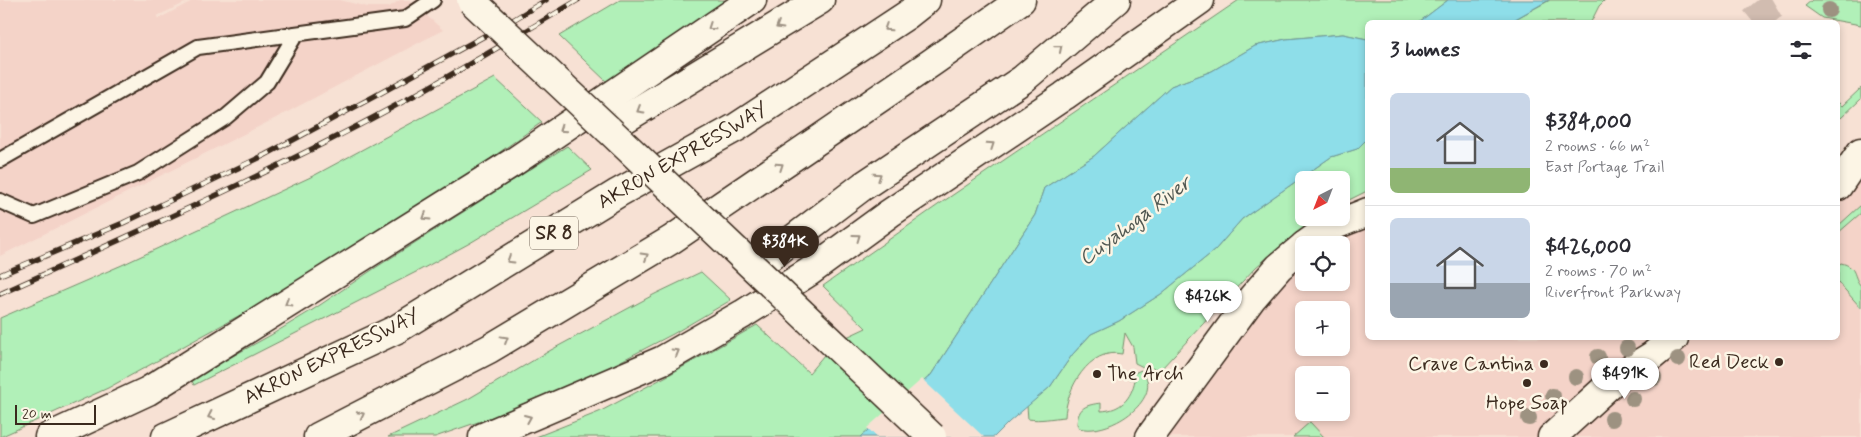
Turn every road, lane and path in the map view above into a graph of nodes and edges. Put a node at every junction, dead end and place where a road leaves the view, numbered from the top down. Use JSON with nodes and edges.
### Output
{"nodes":[{"id":1,"x":433,"y":0,"type":"edge"},
{"id":2,"x":471,"y":0,"type":"edge"},
{"id":3,"x":752,"y":0,"type":"edge"},
{"id":4,"x":820,"y":0,"type":"edge"},
{"id":5,"x":926,"y":0,"type":"edge"},
{"id":6,"x":1021,"y":0,"type":"edge"},
{"id":7,"x":1116,"y":0,"type":"edge"},
{"id":8,"x":1200,"y":0,"type":"edge"},
{"id":9,"x":296,"y":34,"type":"junction"},
{"id":10,"x":608,"y":129,"type":"junction"},
{"id":11,"x":1861,"y":152,"type":"edge"},
{"id":12,"x":0,"y":160,"type":"edge"},
{"id":13,"x":1861,"y":172,"type":"edge"},
{"id":14,"x":1840,"y":184,"type":"edge"},
{"id":15,"x":1840,"y":186,"type":"edge"},
{"id":16,"x":0,"y":201,"type":"edge"},
{"id":17,"x":1365,"y":213,"type":"edge"},
{"id":18,"x":1318,"y":236,"type":"edge"},
{"id":19,"x":1295,"y":254,"type":"edge"},
{"id":20,"x":755,"y":268,"type":"junction"},
{"id":21,"x":1672,"y":340,"type":"edge"},
{"id":22,"x":49,"y":437,"type":"edge"},
{"id":23,"x":166,"y":437,"type":"edge"},
{"id":24,"x":318,"y":437,"type":"edge"},
{"id":25,"x":483,"y":437,"type":"edge"},
{"id":26,"x":932,"y":437,"type":"edge"},
{"id":27,"x":1150,"y":437,"type":"edge"},
{"id":28,"x":1552,"y":437,"type":"edge"}],
"edges":[{"from":1,"to":9,"type":"lane"},
{"from":2,"to":10,"type":"main road","bridge":true},
{"from":3,"to":22,"type":"main road","one_way":true},
{"from":4,"to":10,"type":"main road","one_way":true},
{"from":5,"to":23,"type":"main road","name":"AKRON EXPRESSWAY","number":"SR 8","one_way":true},
{"from":24,"to":6,"type":"main road","one_way":true},
{"from":20,"to":7,"type":"main road","one_way":true},
{"from":25,"to":8,"type":"main road","one_way":true},
{"from":9,"to":12,"type":"lane"},
{"from":9,"to":16,"type":"lane"},
{"from":10,"to":20,"type":"main road","bridge":true},
{"from":11,"to":14,"type":"main road"},
{"from":13,"to":15,"type":"main road"},
{"from":17,"to":18,"type":"main road"},
{"from":19,"to":27,"type":"main road"},
{"from":20,"to":26,"type":"main road","bridge":true},
{"from":21,"to":28,"type":"main road"}]}
